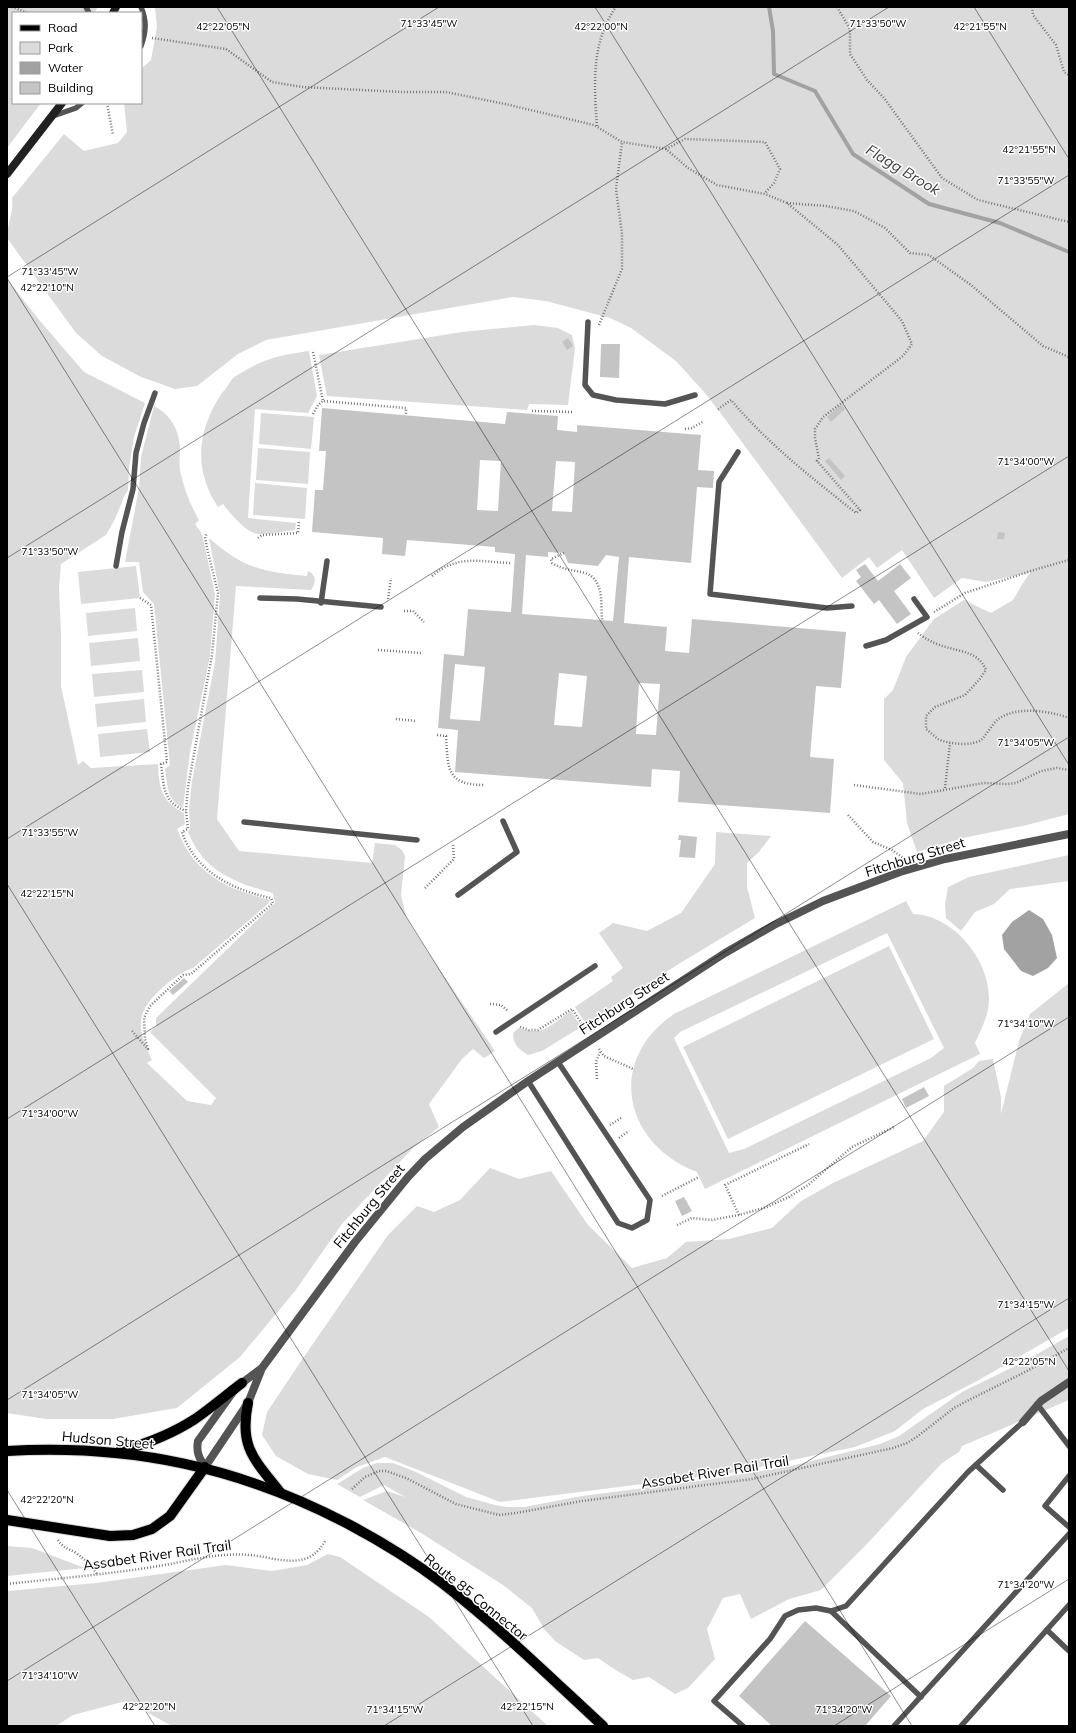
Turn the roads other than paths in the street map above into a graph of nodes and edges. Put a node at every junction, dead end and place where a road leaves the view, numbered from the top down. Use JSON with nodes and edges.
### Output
{"nodes":[{"id":1,"x":141,"y":7,"type":"edge"},
{"id":2,"x":142,"y":43,"type":"edge"},
{"id":3,"x":61,"y":104,"type":"edge"},
{"id":4,"x":81,"y":104,"type":"edge"},
{"id":5,"x":52,"y":116,"type":"junction"},
{"id":6,"x":7,"y":174,"type":"edge"},
{"id":7,"x":588,"y":322,"type":"dead end"},
{"id":8,"x":155,"y":393,"type":"dead end"},
{"id":9,"x":695,"y":395,"type":"dead end"},
{"id":10,"x":738,"y":452,"type":"dead end"},
{"id":11,"x":326,"y":561,"type":"dead end"},
{"id":12,"x":116,"y":566,"type":"dead end"},
{"id":13,"x":260,"y":598,"type":"dead end"},
{"id":14,"x":914,"y":599,"type":"dead end"},
{"id":15,"x":321,"y":603,"type":"junction"},
{"id":16,"x":852,"y":606,"type":"dead end"},
{"id":17,"x":381,"y":608,"type":"dead end"},
{"id":18,"x":866,"y":646,"type":"dead end"},
{"id":19,"x":503,"y":821,"type":"dead end"},
{"id":20,"x":244,"y":822,"type":"dead end"},
{"id":21,"x":1069,"y":834,"type":"edge"},
{"id":22,"x":417,"y":840,"type":"dead end"},
{"id":23,"x":458,"y":895,"type":"dead end"},
{"id":24,"x":595,"y":966,"type":"dead end"},
{"id":25,"x":496,"y":1032,"type":"dead end"},
{"id":26,"x":558,"y":1062,"type":"junction"},
{"id":27,"x":528,"y":1081,"type":"junction"},
{"id":28,"x":262,"y":1368,"type":"junction"},
{"id":29,"x":1069,"y":1382,"type":"edge"},
{"id":30,"x":242,"y":1383,"type":"junction"},
{"id":31,"x":248,"y":1403,"type":"junction"},
{"id":32,"x":1037,"y":1404,"type":"junction"},
{"id":33,"x":1023,"y":1422,"type":"joint"},
{"id":34,"x":1069,"y":1446,"type":"edge"},
{"id":35,"x":7,"y":1451,"type":"edge"},
{"id":36,"x":114,"y":1452,"type":"junction"},
{"id":37,"x":976,"y":1465,"type":"junction"},
{"id":38,"x":205,"y":1467,"type":"junction"},
{"id":39,"x":1069,"y":1476,"type":"edge"},
{"id":40,"x":1003,"y":1490,"type":"dead end"},
{"id":41,"x":280,"y":1492,"type":"junction"},
{"id":42,"x":7,"y":1520,"type":"edge"},
{"id":43,"x":1069,"y":1527,"type":"edge"},
{"id":44,"x":1069,"y":1534,"type":"edge"},
{"id":45,"x":1069,"y":1605,"type":"edge"},
{"id":46,"x":831,"y":1611,"type":"junction"},
{"id":47,"x":1047,"y":1630,"type":"junction"},
{"id":48,"x":1069,"y":1651,"type":"edge"},
{"id":49,"x":921,"y":1697,"type":"junction"},
{"id":50,"x":604,"y":1726,"type":"edge"},
{"id":51,"x":742,"y":1726,"type":"edge"},
{"id":52,"x":894,"y":1726,"type":"edge"},
{"id":53,"x":961,"y":1726,"type":"edge"}],
"edges":[{"from":1,"to":2,"type":"lane"},
{"from":3,"to":5,"type":"main road"},
{"from":4,"to":5,"type":"lane"},
{"from":5,"to":6,"type":"main road"},
{"from":7,"to":9,"type":"lane"},
{"from":8,"to":12,"type":"lane"},
{"from":10,"to":16,"type":"lane"},
{"from":11,"to":15,"type":"lane"},
{"from":13,"to":15,"type":"lane"},
{"from":14,"to":18,"type":"lane"},
{"from":15,"to":17,"type":"lane"},
{"from":19,"to":23,"type":"lane"},
{"from":20,"to":22,"type":"lane"},
{"from":21,"to":26,"type":"street","name":"Fitchburg Street"},
{"from":24,"to":25,"type":"lane"},
{"from":26,"to":27,"type":"street","name":"Fitchburg Street"},
{"from":26,"to":27,"type":"lane"},
{"from":27,"to":28,"type":"street","name":"Fitchburg Street"},
{"from":28,"to":30,"type":"street"},
{"from":28,"to":31,"type":"street"},
{"from":29,"to":32,"type":"street"},
{"from":30,"to":36,"type":"main road"},
{"from":30,"to":38,"type":"street"},
{"from":31,"to":38,"type":"street"},
{"from":31,"to":41,"type":"main road"},
{"from":32,"to":33,"type":"street"},
{"from":32,"to":34,"type":"lane"},
{"from":33,"to":37,"type":"lane"},
{"from":35,"to":36,"type":"main road","name":"Hudson Street"},
{"from":36,"to":38,"type":"main road","name":"Hudson Street"},
{"from":37,"to":40,"type":"lane"},
{"from":37,"to":46,"type":"lane"},
{"from":38,"to":41,"type":"main road","name":"Route 85 Connector"},
{"from":38,"to":42,"type":"main road"},
{"from":39,"to":43,"type":"lane"},
{"from":41,"to":50,"type":"main road","name":"Route 85 Connector"},
{"from":44,"to":49,"type":"lane"},
{"from":45,"to":47,"type":"lane"},
{"from":46,"to":49,"type":"lane"},
{"from":46,"to":51,"type":"lane"},
{"from":47,"to":48,"type":"lane"},
{"from":47,"to":53,"type":"lane"},
{"from":49,"to":52,"type":"lane"}]}
